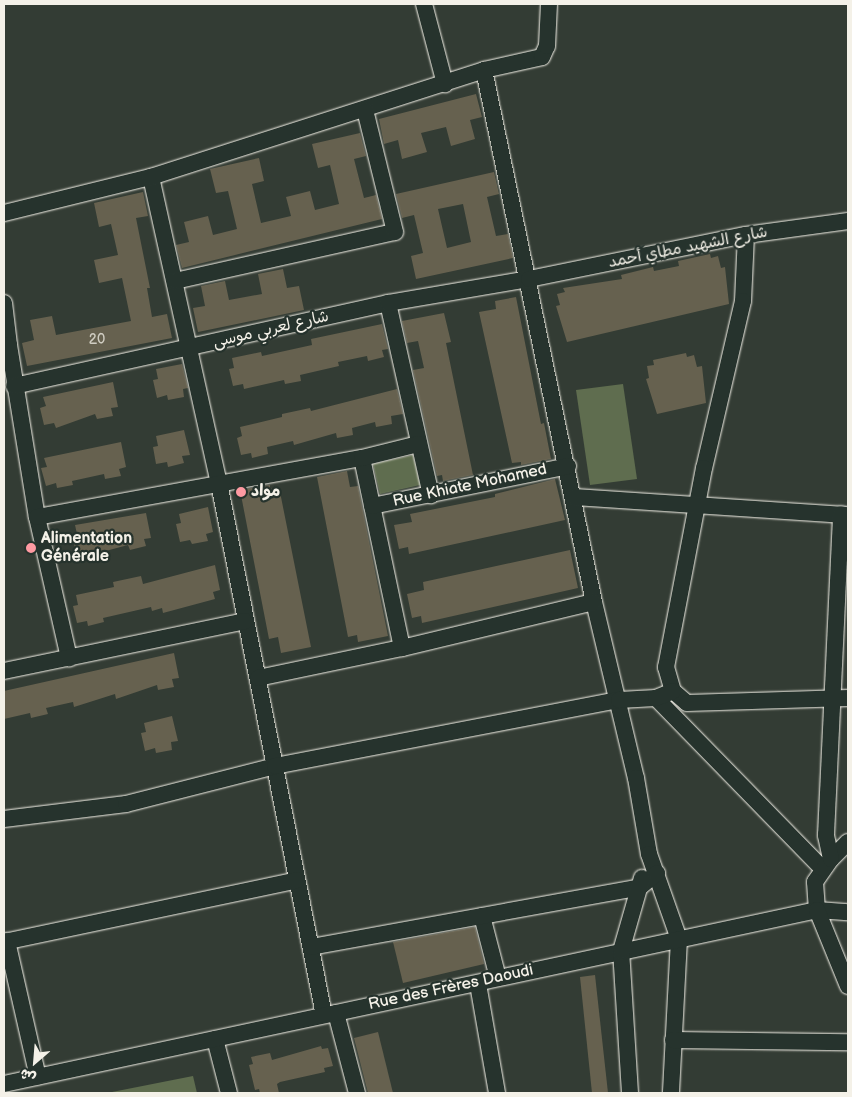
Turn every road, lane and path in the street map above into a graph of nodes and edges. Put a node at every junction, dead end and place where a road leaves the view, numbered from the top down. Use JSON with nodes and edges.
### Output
{"nodes":[{"id":1,"x":424,"y":4,"type":"edge"},
{"id":2,"x":549,"y":4,"type":"edge"},
{"id":3,"x":484,"y":70,"type":"junction"},
{"id":4,"x":445,"y":84,"type":"junction"},
{"id":5,"x":365,"y":110,"type":"junction"},
{"id":6,"x":151,"y":177,"type":"junction"},
{"id":7,"x":4,"y":212,"type":"edge"},
{"id":8,"x":848,"y":221,"type":"edge"},
{"id":9,"x":746,"y":235,"type":"junction"},
{"id":10,"x":529,"y":279,"type":"junction"},
{"id":11,"x":174,"y":281,"type":"junction"},
{"id":12,"x":4,"y":303,"type":"edge"},
{"id":13,"x":388,"y":303,"type":"junction"},
{"id":14,"x":6,"y":346,"type":"edge"},
{"id":15,"x":190,"y":348,"type":"junction"},
{"id":16,"x":14,"y":386,"type":"junction"},
{"id":17,"x":418,"y":444,"type":"junction"},
{"id":18,"x":362,"y":458,"type":"junction"},
{"id":19,"x":568,"y":466,"type":"junction"},
{"id":20,"x":219,"y":483,"type":"junction"},
{"id":21,"x":431,"y":495,"type":"junction"},
{"id":22,"x":574,"y":497,"type":"junction"},
{"id":23,"x":697,"y":504,"type":"junction"},
{"id":24,"x":372,"y":506,"type":"junction"},
{"id":25,"x":845,"y":514,"type":"edge"},
{"id":26,"x":37,"y":517,"type":"junction"},
{"id":27,"x":594,"y":602,"type":"junction"},
{"id":28,"x":245,"y":621,"type":"junction"},
{"id":29,"x":402,"y":648,"type":"junction"},
{"id":30,"x":69,"y":658,"type":"junction"},
{"id":31,"x":4,"y":671,"type":"edge"},
{"id":32,"x":258,"y":678,"type":"junction"},
{"id":33,"x":673,"y":691,"type":"junction"},
{"id":34,"x":831,"y":697,"type":"junction"},
{"id":35,"x":656,"y":698,"type":"junction"},
{"id":36,"x":848,"y":698,"type":"edge"},
{"id":37,"x":619,"y":700,"type":"junction"},
{"id":38,"x":275,"y":766,"type":"junction"},
{"id":39,"x":4,"y":819,"type":"edge"},
{"id":40,"x":848,"y":842,"type":"edge"},
{"id":41,"x":649,"y":854,"type":"junction"},
{"id":42,"x":827,"y":864,"type":"junction"},
{"id":43,"x":657,"y":873,"type":"junction"},
{"id":44,"x":297,"y":880,"type":"junction"},
{"id":45,"x":640,"y":887,"type":"junction"},
{"id":46,"x":817,"y":910,"type":"junction"},
{"id":47,"x":848,"y":912,"type":"edge"},
{"id":48,"x":482,"y":916,"type":"junction"},
{"id":49,"x":679,"y":939,"type":"junction"},
{"id":50,"x":5,"y":942,"type":"edge"},
{"id":51,"x":311,"y":947,"type":"junction"},
{"id":52,"x":621,"y":951,"type":"junction"},
{"id":53,"x":498,"y":978,"type":"junction"},
{"id":54,"x":478,"y":984,"type":"junction"},
{"id":55,"x":848,"y":986,"type":"edge"},
{"id":56,"x":330,"y":1014,"type":"junction"},
{"id":57,"x":215,"y":1039,"type":"junction"},
{"id":58,"x":673,"y":1040,"type":"junction"},
{"id":59,"x":848,"y":1042,"type":"edge"},
{"id":60,"x":38,"y":1077,"type":"junction"},
{"id":61,"x":4,"y":1084,"type":"edge"},
{"id":62,"x":229,"y":1093,"type":"edge"},
{"id":63,"x":357,"y":1093,"type":"edge"},
{"id":64,"x":496,"y":1093,"type":"edge"},
{"id":65,"x":630,"y":1093,"type":"edge"},
{"id":66,"x":671,"y":1093,"type":"edge"}],
"edges":[{"from":1,"to":4,"type":"street"},
{"from":2,"to":3,"type":"street"},
{"from":3,"to":4,"type":"street"},
{"from":3,"to":10,"type":"street"},
{"from":4,"to":5,"type":"street"},
{"from":5,"to":6,"type":"street"},
{"from":5,"to":11,"type":"street"},
{"from":6,"to":7,"type":"street"},
{"from":6,"to":11,"type":"street"},
{"from":8,"to":9,"type":"street","name":"شارع الشهيد مطاي أحمد"},
{"from":9,"to":10,"type":"street","name":"شارع الشهيد مطاي أحمد"},
{"from":9,"to":23,"type":"street"},
{"from":10,"to":13,"type":"street","name":"شارع لعربي موسى"},
{"from":10,"to":19,"type":"street"},
{"from":11,"to":15,"type":"street"},
{"from":12,"to":14,"type":"street"},
{"from":13,"to":15,"type":"street","name":"شارع لعربي موسى"},
{"from":13,"to":17,"type":"street"},
{"from":14,"to":16,"type":"street"},
{"from":15,"to":16,"type":"street","name":"شارع لعربي موسى"},
{"from":15,"to":20,"type":"street"},
{"from":16,"to":26,"type":"street"},
{"from":17,"to":18,"type":"street"},
{"from":17,"to":21,"type":"street"},
{"from":18,"to":20,"type":"street"},
{"from":18,"to":24,"type":"street"},
{"from":19,"to":21,"type":"street","name":"Rue Khiate Mohamed"},
{"from":19,"to":22,"type":"street"},
{"from":20,"to":26,"type":"street"},
{"from":20,"to":28,"type":"street"},
{"from":21,"to":24,"type":"street","name":"Rue Khiate Mohamed"},
{"from":22,"to":23,"type":"street"},
{"from":22,"to":27,"type":"street"},
{"from":23,"to":25,"type":"street"},
{"from":23,"to":33,"type":"street"},
{"from":24,"to":29,"type":"street"},
{"from":25,"to":34,"type":"street"},
{"from":26,"to":30,"type":"street"},
{"from":27,"to":29,"type":"street"},
{"from":27,"to":37,"type":"street"},
{"from":28,"to":30,"type":"street"},
{"from":28,"to":32,"type":"street"},
{"from":29,"to":32,"type":"street"},
{"from":30,"to":31,"type":"street"},
{"from":32,"to":38,"type":"street"},
{"from":33,"to":34,"type":"street"},
{"from":33,"to":35,"type":"street"},
{"from":34,"to":36,"type":"street"},
{"from":34,"to":42,"type":"street"},
{"from":35,"to":37,"type":"street"},
{"from":35,"to":42,"type":"street"},
{"from":37,"to":38,"type":"street"},
{"from":37,"to":41,"type":"street"},
{"from":38,"to":39,"type":"street"},
{"from":38,"to":44,"type":"street"},
{"from":40,"to":42,"type":"street"},
{"from":41,"to":43,"type":"street"},
{"from":41,"to":45,"type":"street"},
{"from":42,"to":46,"type":"street"},
{"from":43,"to":45,"type":"street"},
{"from":43,"to":49,"type":"street"},
{"from":44,"to":50,"type":"street"},
{"from":44,"to":51,"type":"street"},
{"from":45,"to":48,"type":"street"},
{"from":45,"to":52,"type":"street"},
{"from":46,"to":47,"type":"street","name":"Rue des Frères Daoudi"},
{"from":46,"to":49,"type":"street","name":"Rue des Frères Daoudi"},
{"from":46,"to":55,"type":"street"},
{"from":48,"to":51,"type":"street"},
{"from":48,"to":53,"type":"street"},
{"from":49,"to":52,"type":"street","name":"Rue des Frères Daoudi"},
{"from":49,"to":58,"type":"street"},
{"from":50,"to":60,"type":"street"},
{"from":51,"to":56,"type":"street"},
{"from":52,"to":53,"type":"street","name":"Rue des Frères Daoudi"},
{"from":52,"to":65,"type":"street"},
{"from":53,"to":54,"type":"street","name":"Rue des Frères Daoudi"},
{"from":54,"to":56,"type":"street","name":"Rue des Frères Daoudi"},
{"from":54,"to":64,"type":"street"},
{"from":56,"to":57,"type":"street","name":"Rue des Frères Daoudi"},
{"from":56,"to":63,"type":"street"},
{"from":57,"to":60,"type":"street","name":"Rue des Frères Daoudi"},
{"from":57,"to":62,"type":"street"},
{"from":58,"to":59,"type":"street"},
{"from":58,"to":66,"type":"street"},
{"from":60,"to":61,"type":"street","name":"Rue des Frères Daoudi"}]}
